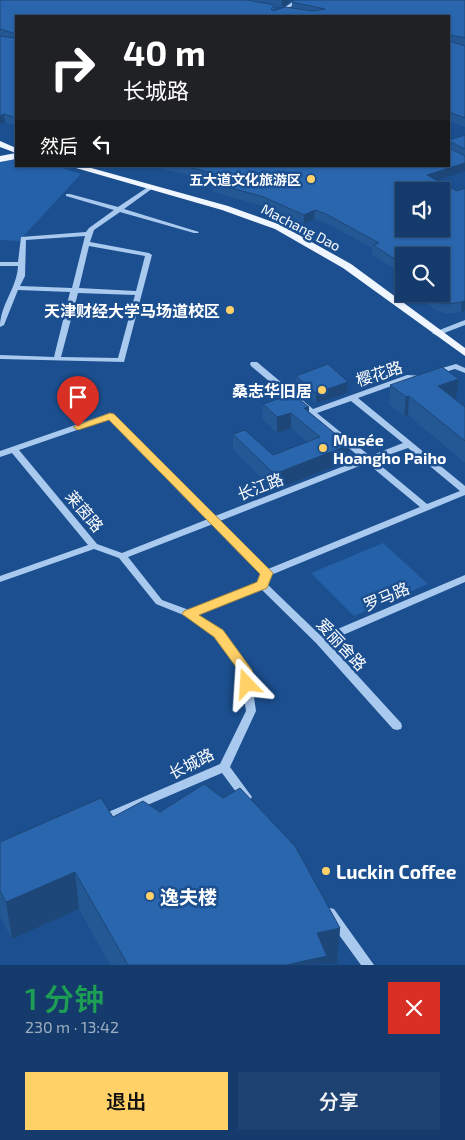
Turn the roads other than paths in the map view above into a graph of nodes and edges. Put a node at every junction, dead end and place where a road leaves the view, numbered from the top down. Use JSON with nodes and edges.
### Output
{"nodes":[{"id":1,"x":298,"y":0,"type":"edge"},
{"id":2,"x":276,"y":9,"type":"edge"},
{"id":3,"x":285,"y":10,"type":"junction"},
{"id":4,"x":294,"y":12,"type":"edge"},
{"id":5,"x":277,"y":15,"type":"edge"},
{"id":6,"x":0,"y":138,"type":"edge"},
{"id":7,"x":0,"y":144,"type":"edge"},
{"id":8,"x":15,"y":149,"type":"edge"},
{"id":9,"x":15,"y":150,"type":"edge"},
{"id":10,"x":15,"y":150,"type":"edge"},
{"id":11,"x":15,"y":151,"type":"edge"},
{"id":12,"x":0,"y":152,"type":"edge"},
{"id":13,"x":0,"y":159,"type":"edge"},
{"id":14,"x":77,"y":167,"type":"edge"},
{"id":15,"x":98,"y":167,"type":"edge"},
{"id":16,"x":151,"y":187,"type":"junction"},
{"id":17,"x":68,"y":195,"type":"dead end"},
{"id":18,"x":118,"y":210,"type":"junction"},
{"id":19,"x":196,"y":232,"type":"dead end"},
{"id":20,"x":89,"y":234,"type":"junction"},
{"id":21,"x":87,"y":243,"type":"junction"},
{"id":22,"x":0,"y":264,"type":"edge"},
{"id":23,"x":22,"y":264,"type":"junction"},
{"id":24,"x":16,"y":288,"type":"junction"},
{"id":25,"x":75,"y":290,"type":"junction"},
{"id":26,"x":139,"y":293,"type":"junction"},
{"id":27,"x":465,"y":322,"type":"edge"},
{"id":28,"x":0,"y":325,"type":"edge"},
{"id":29,"x":440,"y":332,"type":"junction"},
{"id":30,"x":465,"y":344,"type":"edge"},
{"id":31,"x":465,"y":353,"type":"edge"},
{"id":32,"x":0,"y":357,"type":"edge"},
{"id":33,"x":57,"y":359,"type":"junction"},
{"id":34,"x":254,"y":364,"type":"dead end"},
{"id":35,"x":465,"y":371,"type":"edge"},
{"id":36,"x":352,"y":398,"type":"junction"},
{"id":37,"x":312,"y":412,"type":"junction"},
{"id":38,"x":409,"y":444,"type":"junction"},
{"id":39,"x":14,"y":449,"type":"junction"},
{"id":40,"x":0,"y":454,"type":"edge"},
{"id":41,"x":368,"y":460,"type":"junction"},
{"id":42,"x":465,"y":491,"type":"edge"},
{"id":43,"x":426,"y":508,"type":"junction"},
{"id":44,"x":214,"y":520,"type":"junction"},
{"id":45,"x":94,"y":546,"type":"junction"},
{"id":46,"x":122,"y":556,"type":"junction"},
{"id":47,"x":267,"y":573,"type":"junction"},
{"id":48,"x":465,"y":578,"type":"edge"},
{"id":49,"x":0,"y":579,"type":"edge"},
{"id":50,"x":262,"y":585,"type":"junction"},
{"id":51,"x":189,"y":614,"type":"junction"},
{"id":52,"x":320,"y":641,"type":"junction"},
{"id":53,"x":398,"y":726,"type":"dead end"},
{"id":54,"x":224,"y":767,"type":"junction"},
{"id":55,"x":253,"y":807,"type":"edge"},
{"id":56,"x":90,"y":825,"type":"edge"},
{"id":57,"x":322,"y":902,"type":"edge"},
{"id":58,"x":368,"y":965,"type":"edge"}],
"edges":[{"from":1,"to":3,"type":"street"},
{"from":2,"to":3,"type":"street"},
{"from":3,"to":4,"type":"street"},
{"from":3,"to":5,"type":"street"},
{"from":6,"to":8,"type":"main road"},
{"from":7,"to":9,"type":"main road"},
{"from":10,"to":12,"type":"main road"},
{"from":11,"to":13,"type":"main road"},
{"from":14,"to":16,"type":"main road","name":"Machang Dao"},
{"from":15,"to":29,"type":"main road","name":"Machang Dao"},
{"from":16,"to":18,"type":"street"},
{"from":16,"to":29,"type":"main road","name":"Machang Dao"},
{"from":17,"to":18,"type":"street"},
{"from":18,"to":19,"type":"street"},
{"from":18,"to":20,"type":"street"},
{"from":20,"to":21,"type":"street"},
{"from":20,"to":23,"type":"street"},
{"from":21,"to":25,"type":"street"},
{"from":21,"to":26,"type":"street"},
{"from":22,"to":23,"type":"street"},
{"from":23,"to":24,"type":"street"},
{"from":24,"to":25,"type":"street"},
{"from":24,"to":28,"type":"street"},
{"from":25,"to":26,"type":"street"},
{"from":25,"to":33,"type":"street"},
{"from":26,"to":33,"type":"street"},
{"from":27,"to":29,"type":"street"},
{"from":29,"to":30,"type":"main road","name":"Machang Dao"},
{"from":29,"to":31,"type":"main road","name":"Machang Dao"},
{"from":32,"to":33,"type":"street"},
{"from":34,"to":37,"type":"street"},
{"from":35,"to":36,"type":"street","name":"樱花路"},
{"from":36,"to":37,"type":"street","name":"樱花路"},
{"from":36,"to":38,"type":"street"},
{"from":37,"to":41,"type":"street"},
{"from":38,"to":41,"type":"street","name":"长江路"},
{"from":38,"to":42,"type":"street"},
{"from":39,"to":40,"type":"street"},
{"from":39,"to":44,"type":"street"},
{"from":39,"to":45,"type":"street","name":"莱茵路"},
{"from":41,"to":43,"type":"street"},
{"from":41,"to":44,"type":"street","name":"长江路"},
{"from":42,"to":43,"type":"street"},
{"from":43,"to":47,"type":"street"},
{"from":44,"to":46,"type":"street","name":"长江路"},
{"from":44,"to":47,"type":"street"},
{"from":45,"to":46,"type":"street","name":"莱茵路"},
{"from":45,"to":49,"type":"street"},
{"from":46,"to":51,"type":"street"},
{"from":47,"to":50,"type":"street"},
{"from":48,"to":52,"type":"street","name":"罗马路"},
{"from":50,"to":51,"type":"street"},
{"from":50,"to":52,"type":"street","name":"爱丽舍路"},
{"from":51,"to":54,"type":"street","name":"长城路"},
{"from":52,"to":53,"type":"street","name":"爱丽舍路"},
{"from":54,"to":55,"type":"street"},
{"from":54,"to":56,"type":"street","name":"长城路"},
{"from":57,"to":58,"type":"street"}]}
